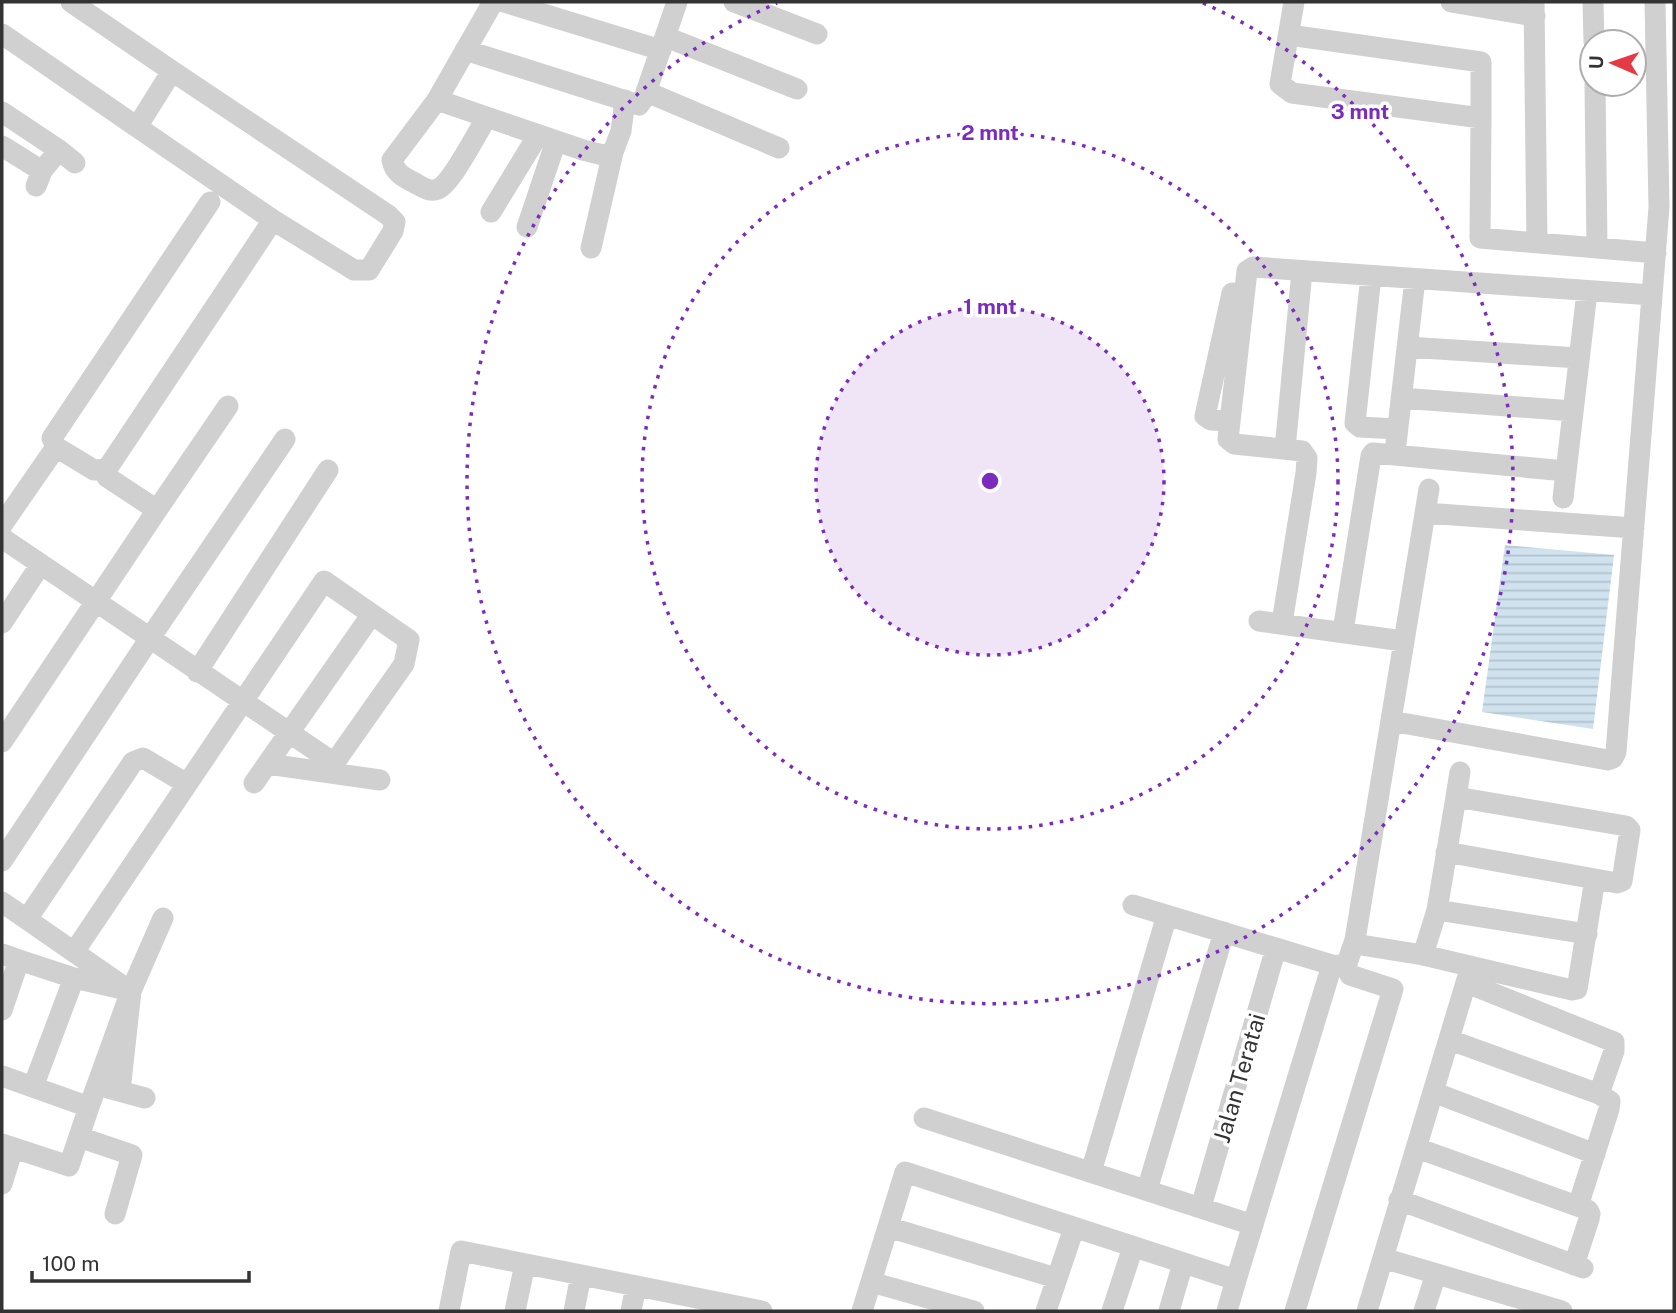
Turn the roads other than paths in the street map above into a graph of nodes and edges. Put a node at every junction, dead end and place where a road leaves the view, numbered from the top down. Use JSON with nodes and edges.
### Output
{"nodes":[{"id":1,"x":71,"y":2,"type":"edge"},
{"id":2,"x":493,"y":2,"type":"edge"},
{"id":3,"x":504,"y":2,"type":"edge"},
{"id":4,"x":677,"y":2,"type":"edge"},
{"id":5,"x":734,"y":2,"type":"edge"},
{"id":6,"x":1294,"y":2,"type":"edge"},
{"id":7,"x":1451,"y":2,"type":"edge"},
{"id":8,"x":1593,"y":2,"type":"edge"},
{"id":9,"x":1655,"y":2,"type":"edge"},
{"id":10,"x":1534,"y":9,"type":"edge"},
{"id":11,"x":1594,"y":28,"type":"edge"},
{"id":12,"x":817,"y":34,"type":"dead end"},
{"id":13,"x":1289,"y":35,"type":"junction"},
{"id":14,"x":5,"y":42,"type":"edge"},
{"id":15,"x":663,"y":43,"type":"junction"},
{"id":16,"x":465,"y":50,"type":"junction"},
{"id":17,"x":172,"y":71,"type":"junction"},
{"id":18,"x":797,"y":89,"type":"dead end"},
{"id":19,"x":647,"y":92,"type":"junction"},
{"id":20,"x":1594,"y":98,"type":"edge"},
{"id":21,"x":437,"y":100,"type":"junction"},
{"id":22,"x":625,"y":100,"type":"junction"},
{"id":23,"x":2,"y":112,"type":"edge"},
{"id":24,"x":487,"y":117,"type":"junction"},
{"id":25,"x":1481,"y":118,"type":"junction"},
{"id":26,"x":137,"y":127,"type":"junction"},
{"id":27,"x":547,"y":138,"type":"junction"},
{"id":28,"x":2,"y":146,"type":"edge"},
{"id":29,"x":779,"y":148,"type":"dead end"},
{"id":30,"x":613,"y":152,"type":"junction"},
{"id":31,"x":210,"y":202,"type":"dead end"},
{"id":32,"x":491,"y":212,"type":"dead end"},
{"id":33,"x":273,"y":220,"type":"junction"},
{"id":34,"x":527,"y":227,"type":"dead end"},
{"id":35,"x":1537,"y":243,"type":"junction"},
{"id":36,"x":592,"y":248,"type":"dead end"},
{"id":37,"x":1597,"y":248,"type":"junction"},
{"id":38,"x":1656,"y":253,"type":"junction"},
{"id":39,"x":1303,"y":271,"type":"junction"},
{"id":40,"x":1371,"y":276,"type":"junction"},
{"id":41,"x":1415,"y":279,"type":"junction"},
{"id":42,"x":1587,"y":292,"type":"junction"},
{"id":43,"x":1653,"y":295,"type":"junction"},
{"id":44,"x":1407,"y":347,"type":"junction"},
{"id":45,"x":1579,"y":358,"type":"junction"},
{"id":46,"x":1401,"y":398,"type":"junction"},
{"id":47,"x":228,"y":406,"type":"dead end"},
{"id":48,"x":1573,"y":411,"type":"junction"},
{"id":49,"x":1397,"y":429,"type":"junction"},
{"id":50,"x":285,"y":439,"type":"dead end"},
{"id":51,"x":56,"y":447,"type":"junction"},
{"id":52,"x":1285,"y":449,"type":"junction"},
{"id":53,"x":1394,"y":454,"type":"junction"},
{"id":54,"x":107,"y":469,"type":"junction"},
{"id":55,"x":328,"y":470,"type":"dead end"},
{"id":56,"x":1566,"y":471,"type":"junction"},
{"id":57,"x":1429,"y":489,"type":"dead end"},
{"id":58,"x":1563,"y":498,"type":"dead end"},
{"id":59,"x":157,"y":510,"type":"junction"},
{"id":60,"x":1425,"y":513,"type":"junction"},
{"id":61,"x":2,"y":526,"type":"edge"},
{"id":62,"x":1634,"y":528,"type":"junction"},
{"id":63,"x":2,"y":538,"type":"edge"},
{"id":64,"x":41,"y":564,"type":"junction"},
{"id":65,"x":97,"y":602,"type":"junction"},
{"id":66,"x":372,"y":614,"type":"junction"},
{"id":67,"x":1259,"y":621,"type":"dead end"},
{"id":68,"x":1282,"y":623,"type":"junction"},
{"id":69,"x":2,"y":624,"type":"edge"},
{"id":70,"x":1343,"y":631,"type":"junction"},
{"id":71,"x":150,"y":638,"type":"junction"},
{"id":72,"x":1403,"y":641,"type":"junction"},
{"id":73,"x":197,"y":672,"type":"junction"},
{"id":74,"x":242,"y":702,"type":"junction"},
{"id":75,"x":1391,"y":721,"type":"junction"},
{"id":76,"x":289,"y":733,"type":"junction"},
{"id":77,"x":2,"y":742,"type":"edge"},
{"id":78,"x":268,"y":764,"type":"junction"},
{"id":79,"x":331,"y":768,"type":"junction"},
{"id":80,"x":1460,"y":772,"type":"dead end"},
{"id":81,"x":380,"y":780,"type":"dead end"},
{"id":82,"x":254,"y":783,"type":"dead end"},
{"id":83,"x":187,"y":784,"type":"junction"},
{"id":84,"x":1456,"y":797,"type":"junction"},
{"id":85,"x":1446,"y":852,"type":"junction"},
{"id":86,"x":2,"y":861,"type":"edge"},
{"id":87,"x":1595,"y":879,"type":"junction"},
{"id":88,"x":2,"y":902,"type":"edge"},
{"id":89,"x":1133,"y":905,"type":"dead end"},
{"id":90,"x":1437,"y":910,"type":"junction"},
{"id":91,"x":1167,"y":915,"type":"junction"},
{"id":92,"x":163,"y":918,"type":"dead end"},
{"id":93,"x":27,"y":919,"type":"junction"},
{"id":94,"x":1224,"y":932,"type":"junction"},
{"id":95,"x":1587,"y":934,"type":"junction"},
{"id":96,"x":1355,"y":940,"type":"junction"},
{"id":97,"x":1276,"y":948,"type":"junction"},
{"id":98,"x":74,"y":952,"type":"junction"},
{"id":99,"x":1413,"y":953,"type":"junction"},
{"id":100,"x":10,"y":957,"type":"edge"},
{"id":101,"x":1339,"y":966,"type":"junction"},
{"id":102,"x":1469,"y":974,"type":"junction"},
{"id":103,"x":74,"y":978,"type":"junction"},
{"id":104,"x":1393,"y":989,"type":"junction"},
{"id":105,"x":131,"y":991,"type":"junction"},
{"id":106,"x":2,"y":1010,"type":"edge"},
{"id":107,"x":1450,"y":1040,"type":"junction"},
{"id":108,"x":2,"y":1076,"type":"edge"},
{"id":109,"x":96,"y":1085,"type":"junction"},
{"id":110,"x":33,"y":1087,"type":"junction"},
{"id":111,"x":120,"y":1091,"type":"junction"},
{"id":112,"x":1433,"y":1092,"type":"junction"},
{"id":113,"x":1599,"y":1094,"type":"junction"},
{"id":114,"x":145,"y":1098,"type":"dead end"},
{"id":115,"x":89,"y":1107,"type":"junction"},
{"id":116,"x":924,"y":1118,"type":"dead end"},
{"id":117,"x":79,"y":1137,"type":"junction"},
{"id":118,"x":8,"y":1146,"type":"edge"},
{"id":119,"x":1417,"y":1148,"type":"junction"},
{"id":120,"x":1595,"y":1154,"type":"junction"},
{"id":121,"x":1091,"y":1172,"type":"junction"},
{"id":122,"x":2,"y":1184,"type":"edge"},
{"id":123,"x":1147,"y":1190,"type":"junction"},
{"id":124,"x":1399,"y":1200,"type":"junction"},
{"id":125,"x":1578,"y":1206,"type":"junction"},
{"id":126,"x":1201,"y":1207,"type":"junction"},
{"id":127,"x":115,"y":1214,"type":"dead end"},
{"id":128,"x":1253,"y":1225,"type":"junction"},
{"id":129,"x":888,"y":1227,"type":"junction"},
{"id":130,"x":1074,"y":1228,"type":"junction"},
{"id":131,"x":1133,"y":1247,"type":"junction"},
{"id":132,"x":1383,"y":1258,"type":"junction"},
{"id":133,"x":1183,"y":1263,"type":"junction"},
{"id":134,"x":525,"y":1264,"type":"junction"},
{"id":135,"x":1436,"y":1274,"type":"junction"},
{"id":136,"x":581,"y":1275,"type":"junction"},
{"id":137,"x":1055,"y":1278,"type":"junction"},
{"id":138,"x":1236,"y":1280,"type":"junction"},
{"id":139,"x":871,"y":1282,"type":"junction"},
{"id":140,"x":636,"y":1286,"type":"junction"},
{"id":141,"x":697,"y":1305,"type":"edge"},
{"id":142,"x":449,"y":1311,"type":"edge"},
{"id":143,"x":515,"y":1311,"type":"edge"},
{"id":144,"x":574,"y":1311,"type":"edge"},
{"id":145,"x":631,"y":1311,"type":"edge"},
{"id":146,"x":756,"y":1311,"type":"edge"},
{"id":147,"x":862,"y":1311,"type":"edge"},
{"id":148,"x":974,"y":1311,"type":"edge"},
{"id":149,"x":1046,"y":1311,"type":"edge"},
{"id":150,"x":1112,"y":1311,"type":"edge"},
{"id":151,"x":1169,"y":1311,"type":"edge"},
{"id":152,"x":1227,"y":1311,"type":"edge"},
{"id":153,"x":1295,"y":1311,"type":"edge"},
{"id":154,"x":1367,"y":1311,"type":"edge"},
{"id":155,"x":1424,"y":1311,"type":"edge"},
{"id":156,"x":1562,"y":1311,"type":"edge"}],
"edges":[{"from":1,"to":17,"type":"street"},
{"from":2,"to":16,"type":"street"},
{"from":3,"to":15,"type":"street"},
{"from":4,"to":15,"type":"street"},
{"from":5,"to":12,"type":"street"},
{"from":6,"to":13,"type":"street"},
{"from":7,"to":10,"type":"street"},
{"from":8,"to":11,"type":"street"},
{"from":9,"to":38,"type":"street"},
{"from":10,"to":35,"type":"street"},
{"from":13,"to":25,"type":"street"},
{"from":13,"to":25,"type":"street"},
{"from":14,"to":26,"type":"street"},
{"from":15,"to":18,"type":"street"},
{"from":15,"to":19,"type":"street"},
{"from":16,"to":21,"type":"street"},
{"from":16,"to":22,"type":"street"},
{"from":17,"to":26,"type":"street"},
{"from":17,"to":33,"type":"street"},
{"from":19,"to":22,"type":"street"},
{"from":19,"to":29,"type":"street"},
{"from":20,"to":37,"type":"street"},
{"from":21,"to":24,"type":"street"},
{"from":21,"to":24,"type":"street"},
{"from":22,"to":30,"type":"street"},
{"from":23,"to":28,"type":"street"},
{"from":24,"to":27,"type":"street"},
{"from":25,"to":35,"type":"street"},
{"from":26,"to":33,"type":"street"},
{"from":27,"to":30,"type":"street"},
{"from":27,"to":32,"type":"street"},
{"from":27,"to":34,"type":"street"},
{"from":30,"to":36,"type":"street"},
{"from":31,"to":51,"type":"street"},
{"from":33,"to":54,"type":"street"},
{"from":35,"to":37,"type":"street"},
{"from":37,"to":38,"type":"street"},
{"from":38,"to":43,"type":"street"},
{"from":39,"to":40,"type":"street"},
{"from":39,"to":52,"type":"street"},
{"from":39,"to":52,"type":"street"},
{"from":40,"to":41,"type":"street"},
{"from":40,"to":49,"type":"street"},
{"from":41,"to":42,"type":"street"},
{"from":41,"to":44,"type":"street"},
{"from":42,"to":43,"type":"street"},
{"from":42,"to":45,"type":"street"},
{"from":43,"to":62,"type":"street"},
{"from":44,"to":45,"type":"street"},
{"from":44,"to":46,"type":"street"},
{"from":45,"to":48,"type":"street"},
{"from":46,"to":48,"type":"street"},
{"from":46,"to":49,"type":"street"},
{"from":47,"to":59,"type":"street"},
{"from":48,"to":56,"type":"street"},
{"from":49,"to":53,"type":"street"},
{"from":50,"to":71,"type":"street"},
{"from":51,"to":54,"type":"street"},
{"from":51,"to":61,"type":"street"},
{"from":52,"to":68,"type":"street"},
{"from":53,"to":56,"type":"street"},
{"from":53,"to":70,"type":"street"},
{"from":54,"to":59,"type":"street"},
{"from":55,"to":73,"type":"street"},
{"from":56,"to":58,"type":"street"},
{"from":57,"to":60,"type":"street"},
{"from":59,"to":65,"type":"street"},
{"from":60,"to":62,"type":"street"},
{"from":60,"to":72,"type":"street"},
{"from":62,"to":75,"type":"street"},
{"from":63,"to":64,"type":"street"},
{"from":64,"to":65,"type":"street"},
{"from":64,"to":69,"type":"street"},
{"from":65,"to":71,"type":"street"},
{"from":65,"to":77,"type":"street"},
{"from":66,"to":74,"type":"street"},
{"from":66,"to":76,"type":"street"},
{"from":66,"to":79,"type":"street"},
{"from":67,"to":68,"type":"street"},
{"from":68,"to":70,"type":"street"},
{"from":70,"to":72,"type":"street"},
{"from":71,"to":73,"type":"street"},
{"from":71,"to":86,"type":"street"},
{"from":72,"to":75,"type":"street"},
{"from":73,"to":74,"type":"street"},
{"from":74,"to":76,"type":"street"},
{"from":74,"to":83,"type":"street"},
{"from":75,"to":96,"type":"street"},
{"from":76,"to":78,"type":"street"},
{"from":76,"to":79,"type":"street"},
{"from":78,"to":79,"type":"street"},
{"from":78,"to":82,"type":"street"},
{"from":79,"to":81,"type":"street"},
{"from":80,"to":84,"type":"street"},
{"from":83,"to":93,"type":"street"},
{"from":83,"to":98,"type":"street"},
{"from":84,"to":85,"type":"street"},
{"from":84,"to":87,"type":"street"},
{"from":85,"to":87,"type":"street"},
{"from":85,"to":90,"type":"street"},
{"from":87,"to":95,"type":"street"},
{"from":88,"to":93,"type":"street"},
{"from":89,"to":91,"type":"street"},
{"from":90,"to":95,"type":"street"},
{"from":90,"to":99,"type":"street"},
{"from":91,"to":94,"type":"street"},
{"from":91,"to":121,"type":"street"},
{"from":92,"to":105,"type":"street"},
{"from":93,"to":98,"type":"street"},
{"from":94,"to":97,"type":"street"},
{"from":94,"to":123,"type":"street"},
{"from":95,"to":102,"type":"street"},
{"from":96,"to":99,"type":"street"},
{"from":96,"to":101,"type":"street"},
{"from":97,"to":101,"type":"street"},
{"from":97,"to":126,"type":"street","name":"Jalan Teratai"},
{"from":98,"to":105,"type":"street"},
{"from":99,"to":102,"type":"street"},
{"from":99,"to":104,"type":"street"},
{"from":100,"to":103,"type":"street"},
{"from":100,"to":106,"type":"street"},
{"from":101,"to":104,"type":"street"},
{"from":101,"to":128,"type":"street"},
{"from":102,"to":107,"type":"street"},
{"from":102,"to":113,"type":"street"},
{"from":103,"to":105,"type":"street"},
{"from":103,"to":110,"type":"street"},
{"from":104,"to":153,"type":"street"},
{"from":105,"to":109,"type":"street"},
{"from":105,"to":111,"type":"street"},
{"from":107,"to":112,"type":"street"},
{"from":107,"to":113,"type":"street"},
{"from":108,"to":110,"type":"street"},
{"from":109,"to":111,"type":"street"},
{"from":109,"to":115,"type":"street"},
{"from":110,"to":115,"type":"street"},
{"from":111,"to":114,"type":"street"},
{"from":112,"to":119,"type":"street"},
{"from":112,"to":120,"type":"street"},
{"from":113,"to":120,"type":"street"},
{"from":115,"to":117,"type":"street"},
{"from":116,"to":121,"type":"street"},
{"from":117,"to":118,"type":"street"},
{"from":117,"to":127,"type":"street"},
{"from":118,"to":122,"type":"street"},
{"from":119,"to":124,"type":"street"},
{"from":119,"to":125,"type":"street"},
{"from":120,"to":125,"type":"street"},
{"from":121,"to":123,"type":"street"},
{"from":123,"to":126,"type":"street"},
{"from":124,"to":125,"type":"street"},
{"from":124,"to":132,"type":"street"},
{"from":126,"to":128,"type":"street"},
{"from":128,"to":138,"type":"street"},
{"from":129,"to":130,"type":"street"},
{"from":129,"to":137,"type":"street"},
{"from":129,"to":139,"type":"street"},
{"from":130,"to":131,"type":"street"},
{"from":130,"to":137,"type":"street"},
{"from":131,"to":133,"type":"street"},
{"from":131,"to":150,"type":"street"},
{"from":132,"to":135,"type":"street"},
{"from":132,"to":154,"type":"street"},
{"from":133,"to":138,"type":"street"},
{"from":133,"to":151,"type":"street"},
{"from":134,"to":136,"type":"street"},
{"from":134,"to":142,"type":"street"},
{"from":134,"to":143,"type":"street"},
{"from":135,"to":155,"type":"street"},
{"from":135,"to":156,"type":"street"},
{"from":136,"to":140,"type":"street"},
{"from":136,"to":144,"type":"street"},
{"from":137,"to":149,"type":"street"},
{"from":138,"to":152,"type":"street"},
{"from":139,"to":147,"type":"street"},
{"from":139,"to":148,"type":"street"},
{"from":140,"to":141,"type":"street"},
{"from":140,"to":145,"type":"street"},
{"from":141,"to":146,"type":"street"}]}
